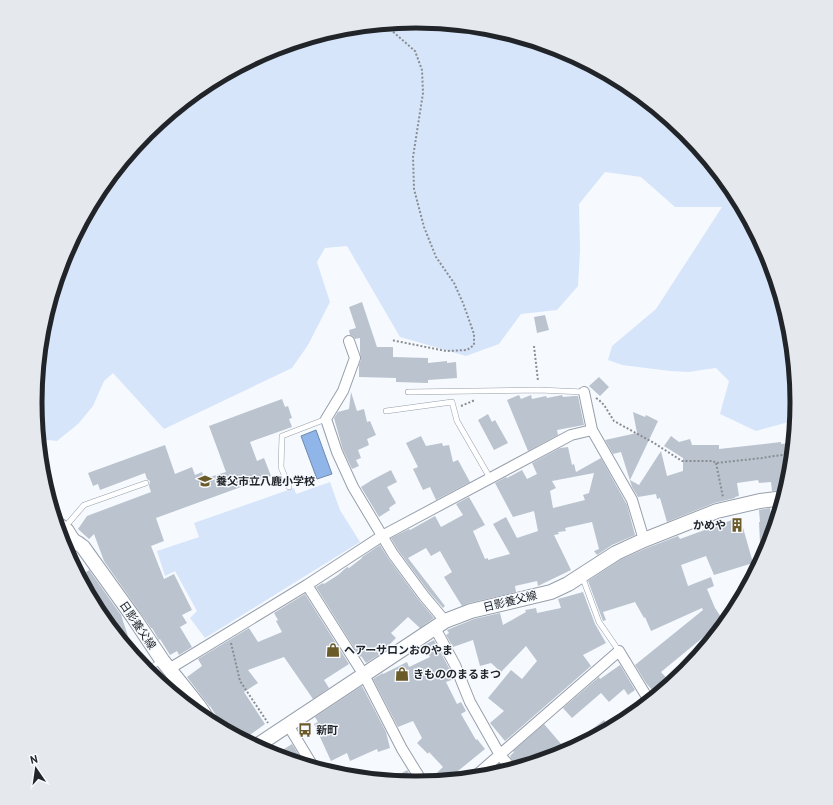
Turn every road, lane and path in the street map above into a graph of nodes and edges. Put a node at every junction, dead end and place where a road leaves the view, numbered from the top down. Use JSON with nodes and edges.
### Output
{"nodes":[{"id":1,"x":390,"y":29,"type":"edge"},
{"id":2,"x":391,"y":340,"type":"dead end"},
{"id":3,"x":349,"y":341,"type":"dead end"},
{"id":4,"x":408,"y":392,"type":"dead end"},
{"id":5,"x":584,"y":392,"type":"junction"},
{"id":6,"x":386,"y":411,"type":"dead end"},
{"id":7,"x":326,"y":419,"type":"junction"},
{"id":8,"x":592,"y":430,"type":"junction"},
{"id":9,"x":787,"y":455,"type":"edge"},
{"id":10,"x":716,"y":463,"type":"junction"},
{"id":11,"x":490,"y":478,"type":"junction"},
{"id":12,"x":146,"y":483,"type":"dead end"},
{"id":13,"x":289,"y":487,"type":"dead end"},
{"id":14,"x":778,"y":498,"type":"edge"},
{"id":15,"x":726,"y":509,"type":"junction"},
{"id":16,"x":65,"y":530,"type":"edge"},
{"id":17,"x":382,"y":536,"type":"junction"},
{"id":18,"x":68,"y":538,"type":"edge"},
{"id":19,"x":644,"y":540,"type":"junction"},
{"id":20,"x":582,"y":574,"type":"junction"},
{"id":21,"x":307,"y":585,"type":"junction"},
{"id":22,"x":440,"y":624,"type":"junction"},
{"id":23,"x":228,"y":632,"type":"junction"},
{"id":24,"x":619,"y":651,"type":"junction"},
{"id":25,"x":166,"y":665,"type":"junction"},
{"id":26,"x":153,"y":668,"type":"edge"},
{"id":27,"x":364,"y":675,"type":"junction"},
{"id":28,"x":647,"y":697,"type":"edge"},
{"id":29,"x":200,"y":708,"type":"edge"},
{"id":30,"x":288,"y":725,"type":"junction"},
{"id":31,"x":274,"y":734,"type":"junction"},
{"id":32,"x":261,"y":743,"type":"edge"},
{"id":33,"x":500,"y":755,"type":"junction"},
{"id":34,"x":310,"y":761,"type":"edge"},
{"id":35,"x":509,"y":765,"type":"edge"},
{"id":36,"x":481,"y":771,"type":"edge"},
{"id":37,"x":419,"y":777,"type":"edge"}],
"edges":[{"from":1,"to":2,"type":"path"},
{"from":3,"to":7,"type":"street"},
{"from":4,"to":5,"type":"lane"},
{"from":5,"to":8,"type":"street"},
{"from":5,"to":10,"type":"path"},
{"from":6,"to":11,"type":"lane"},
{"from":7,"to":13,"type":"lane"},
{"from":7,"to":17,"type":"street"},
{"from":8,"to":11,"type":"street"},
{"from":8,"to":19,"type":"street"},
{"from":9,"to":10,"type":"path"},
{"from":10,"to":15,"type":"path"},
{"from":11,"to":17,"type":"street"},
{"from":12,"to":16,"type":"lane"},
{"from":14,"to":15,"type":"main road","name":"日影養父線"},
{"from":15,"to":19,"type":"main road","name":"日影養父線"},
{"from":17,"to":21,"type":"street"},
{"from":17,"to":22,"type":"street"},
{"from":18,"to":25,"type":"main road","name":"日影養父線"},
{"from":19,"to":20,"type":"main road","name":"日影養父線"},
{"from":20,"to":22,"type":"main road","name":"日影養父線"},
{"from":20,"to":24,"type":"lane"},
{"from":21,"to":23,"type":"street"},
{"from":21,"to":27,"type":"street"},
{"from":22,"to":27,"type":"main road","name":"日影養父線"},
{"from":22,"to":33,"type":"street"},
{"from":23,"to":25,"type":"street"},
{"from":23,"to":31,"type":"path"},
{"from":24,"to":28,"type":"street"},
{"from":24,"to":33,"type":"street"},
{"from":25,"to":26,"type":"lane"},
{"from":25,"to":29,"type":"main road","name":"日影養父線"},
{"from":27,"to":30,"type":"main road","name":"日影養父線"},
{"from":27,"to":37,"type":"street"},
{"from":30,"to":31,"type":"main road","name":"日影養父線"},
{"from":30,"to":34,"type":"street"},
{"from":31,"to":32,"type":"main road","name":"日影養父線"},
{"from":33,"to":35,"type":"street"},
{"from":33,"to":36,"type":"street"}]}
